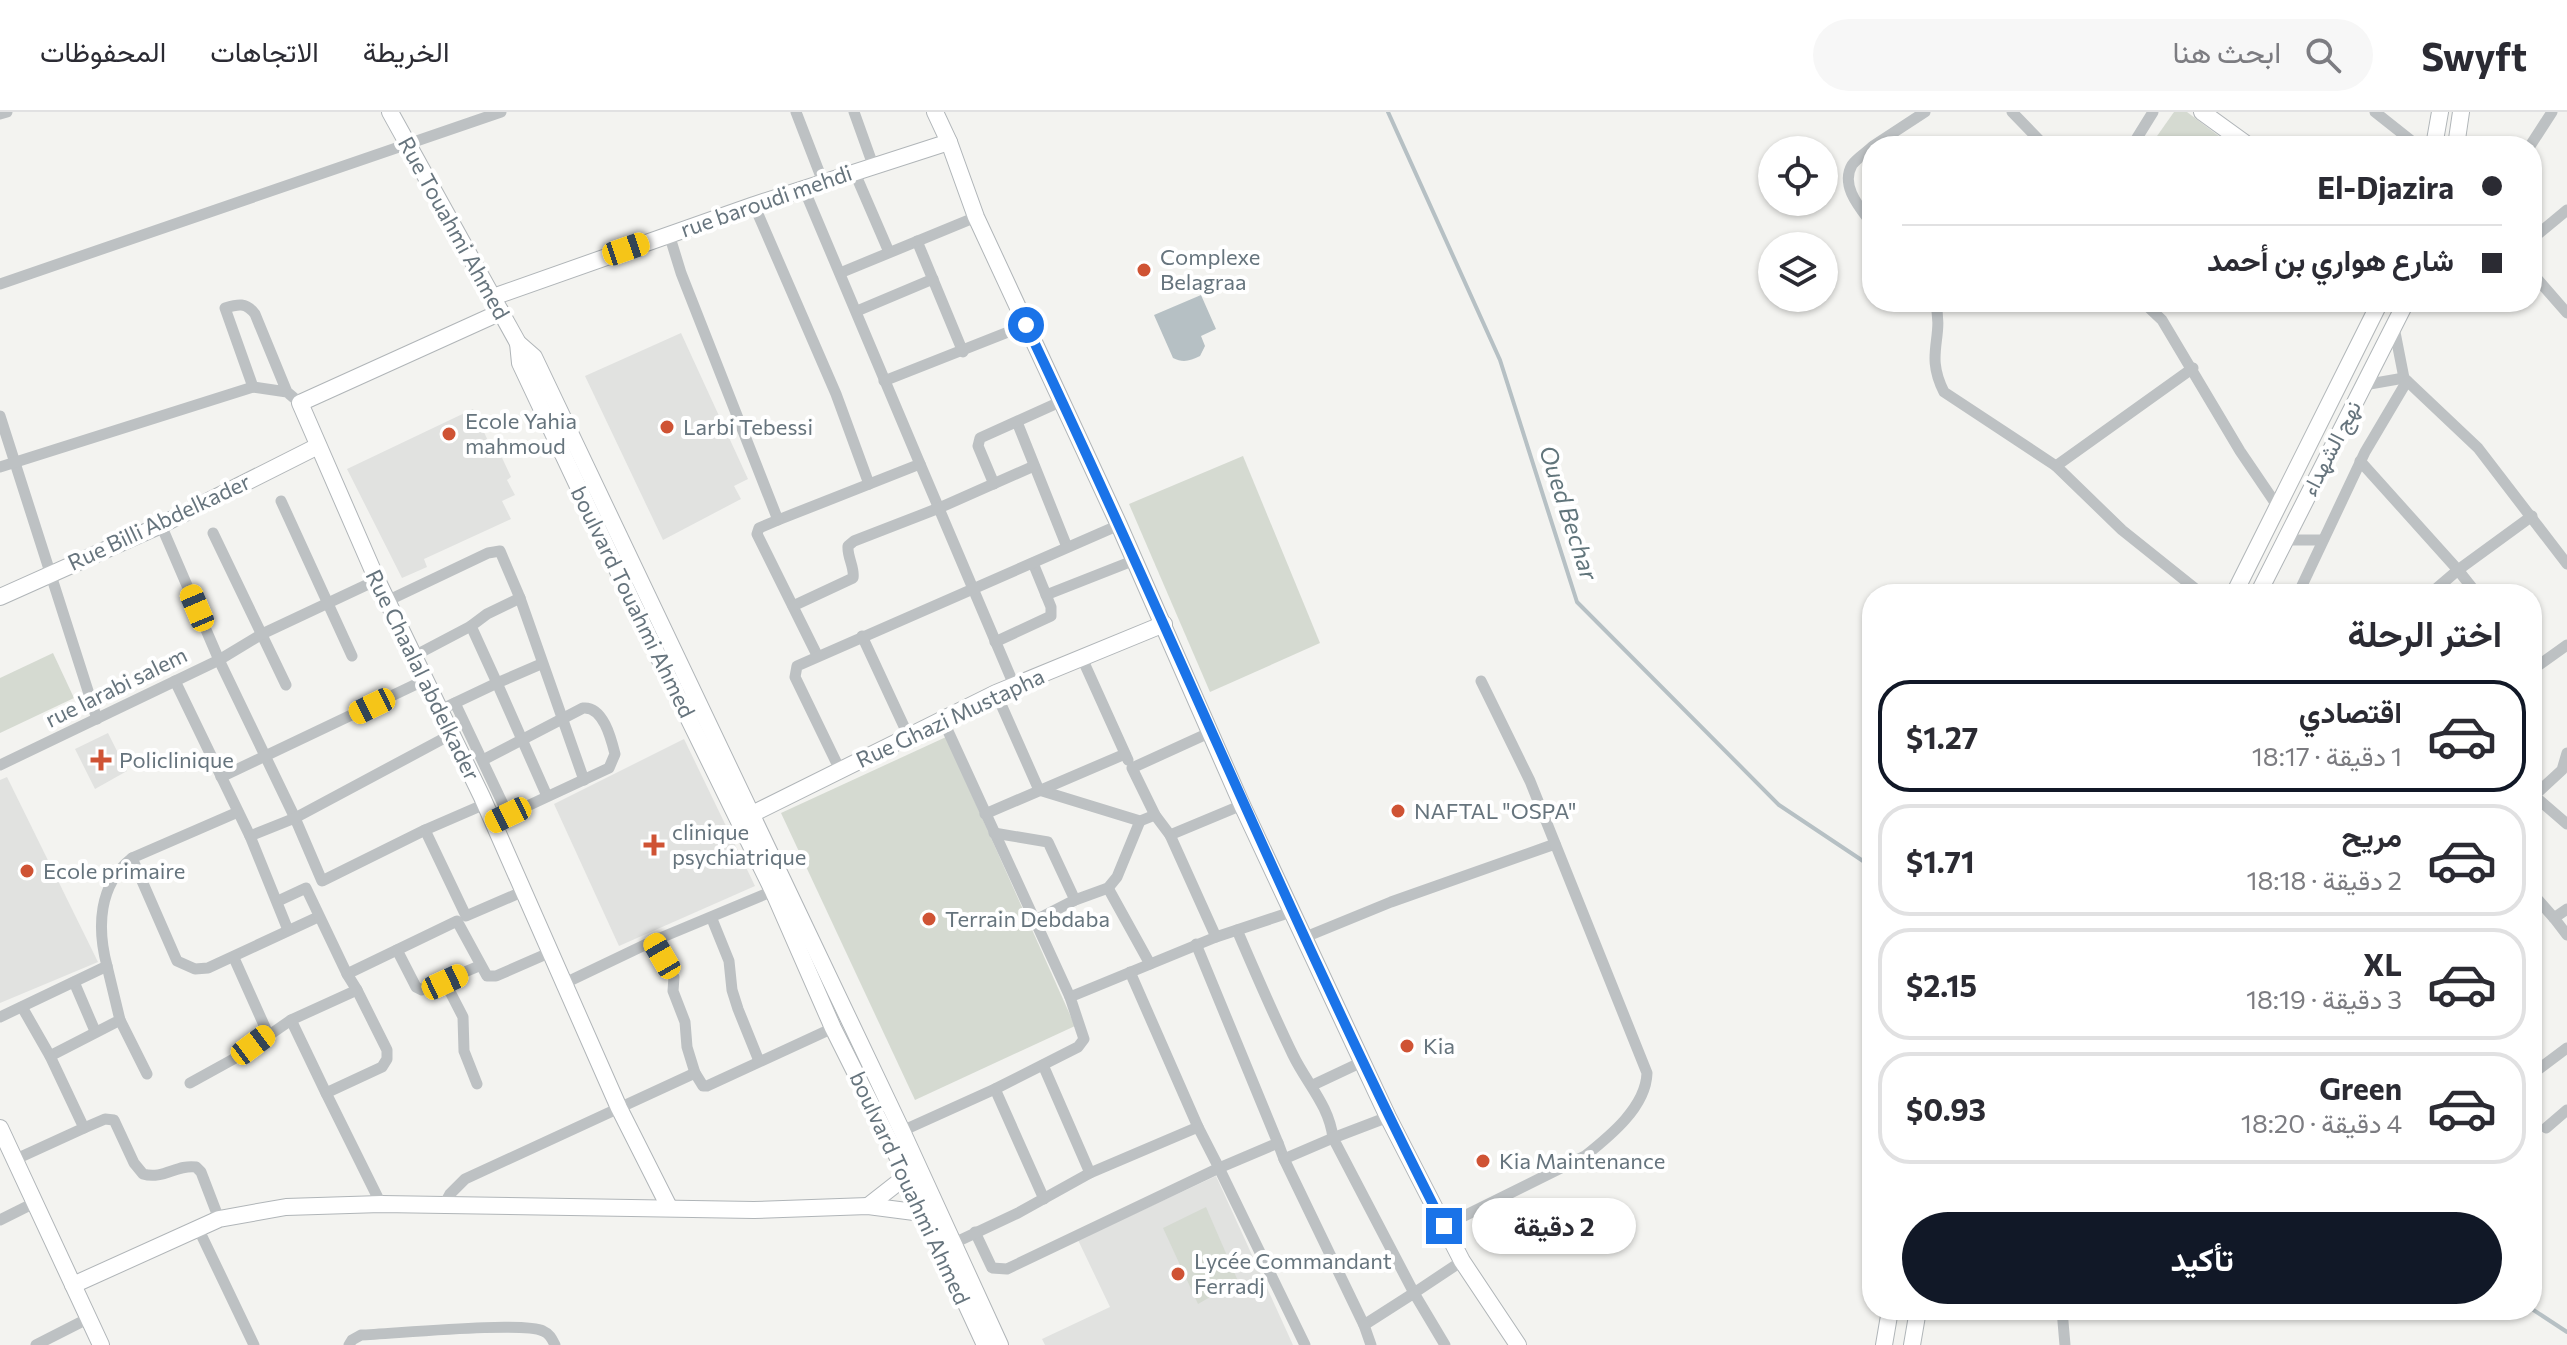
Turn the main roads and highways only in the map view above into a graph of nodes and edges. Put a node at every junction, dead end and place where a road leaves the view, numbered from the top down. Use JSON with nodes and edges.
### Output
{"nodes":[{"id":1,"x":390,"y":112,"type":"edge"},
{"id":2,"x":935,"y":112,"type":"edge"},
{"id":3,"x":2202,"y":112,"type":"edge"},
{"id":4,"x":2440,"y":112,"type":"edge"},
{"id":5,"x":2461,"y":112,"type":"edge"},
{"id":6,"x":2235,"y":136,"type":"edge"},
{"id":7,"x":2436,"y":136,"type":"edge"},
{"id":8,"x":2457,"y":136,"type":"edge"},
{"id":9,"x":949,"y":142,"type":"junction"},
{"id":10,"x":497,"y":304,"type":"junction"},
{"id":11,"x":2375,"y":312,"type":"edge"},
{"id":12,"x":2401,"y":312,"type":"edge"},
{"id":13,"x":518,"y":343,"type":"joint"},
{"id":14,"x":293,"y":398,"type":"joint"},
{"id":15,"x":318,"y":446,"type":"junction"},
{"id":16,"x":2239,"y":584,"type":"edge"},
{"id":17,"x":2263,"y":584,"type":"edge"},
{"id":18,"x":0,"y":597,"type":"edge"},
{"id":19,"x":1164,"y":624,"type":"junction"},
{"id":20,"x":745,"y":817,"type":"junction"},
{"id":21,"x":1,"y":1135,"type":"edge"},
{"id":22,"x":912,"y":1171,"type":"junction"},
{"id":23,"x":868,"y":1206,"type":"junction"},
{"id":24,"x":669,"y":1207,"type":"junction"},
{"id":25,"x":928,"y":1210,"type":"junction"},
{"id":26,"x":73,"y":1285,"type":"junction"},
{"id":27,"x":1888,"y":1320,"type":"edge"},
{"id":28,"x":1916,"y":1320,"type":"edge"},
{"id":29,"x":1511,"y":1343,"type":"edge"},
{"id":30,"x":101,"y":1345,"type":"edge"},
{"id":31,"x":985,"y":1345,"type":"edge"},
{"id":32,"x":1000,"y":1345,"type":"edge"},
{"id":33,"x":1884,"y":1345,"type":"edge"},
{"id":34,"x":1912,"y":1345,"type":"edge"}],
"edges":[{"from":1,"to":10,"type":"main road","name":"Rue Touahmi Ahmed"},
{"from":2,"to":9,"type":"main road"},
{"from":3,"to":6,"type":"main road"},
{"from":4,"to":7,"type":"main road"},
{"from":5,"to":8,"type":"main road"},
{"from":9,"to":10,"type":"main road","name":"rue baroudi mehdi"},
{"from":9,"to":19,"type":"main road"},
{"from":10,"to":13,"type":"main road","name":"Rue Touahmi Ahmed"},
{"from":10,"to":14,"type":"main road","name":"rue baroudi mehdi"},
{"from":11,"to":16,"type":"main road","name":"نهج الشهداء"},
{"from":12,"to":17,"type":"main road","name":"نهج الشهداء"},
{"from":13,"to":20,"type":"main road","name":"boulvard Touahmi Ahmed"},
{"from":14,"to":15,"type":"main road","name":"Rue Chaalal abdelkader"},
{"from":15,"to":18,"type":"main road","name":"Rue Billi Abdelkader"},
{"from":15,"to":24,"type":"main road","name":"Rue Chaalal abdelkader"},
{"from":19,"to":20,"type":"main road","name":"Rue Ghazi Mustapha"},
{"from":19,"to":29,"type":"main road"},
{"from":20,"to":22,"type":"main road","name":"boulvard Touahmi Ahmed"},
{"from":20,"to":22,"type":"main road","name":"boulvard Touahmi Ahmed"},
{"from":21,"to":26,"type":"main road"},
{"from":22,"to":23,"type":"main road"},
{"from":22,"to":25,"type":"main road","name":"boulvard Touahmi Ahmed"},
{"from":23,"to":24,"type":"main road"},
{"from":23,"to":25,"type":"main road"},
{"from":24,"to":26,"type":"main road"},
{"from":25,"to":31,"type":"main road","name":"boulvard Touahmi Ahmed"},
{"from":25,"to":32,"type":"main road","name":"boulvard Touahmi Ahmed"},
{"from":26,"to":30,"type":"main road"},
{"from":27,"to":33,"type":"main road"},
{"from":28,"to":34,"type":"main road"}]}
